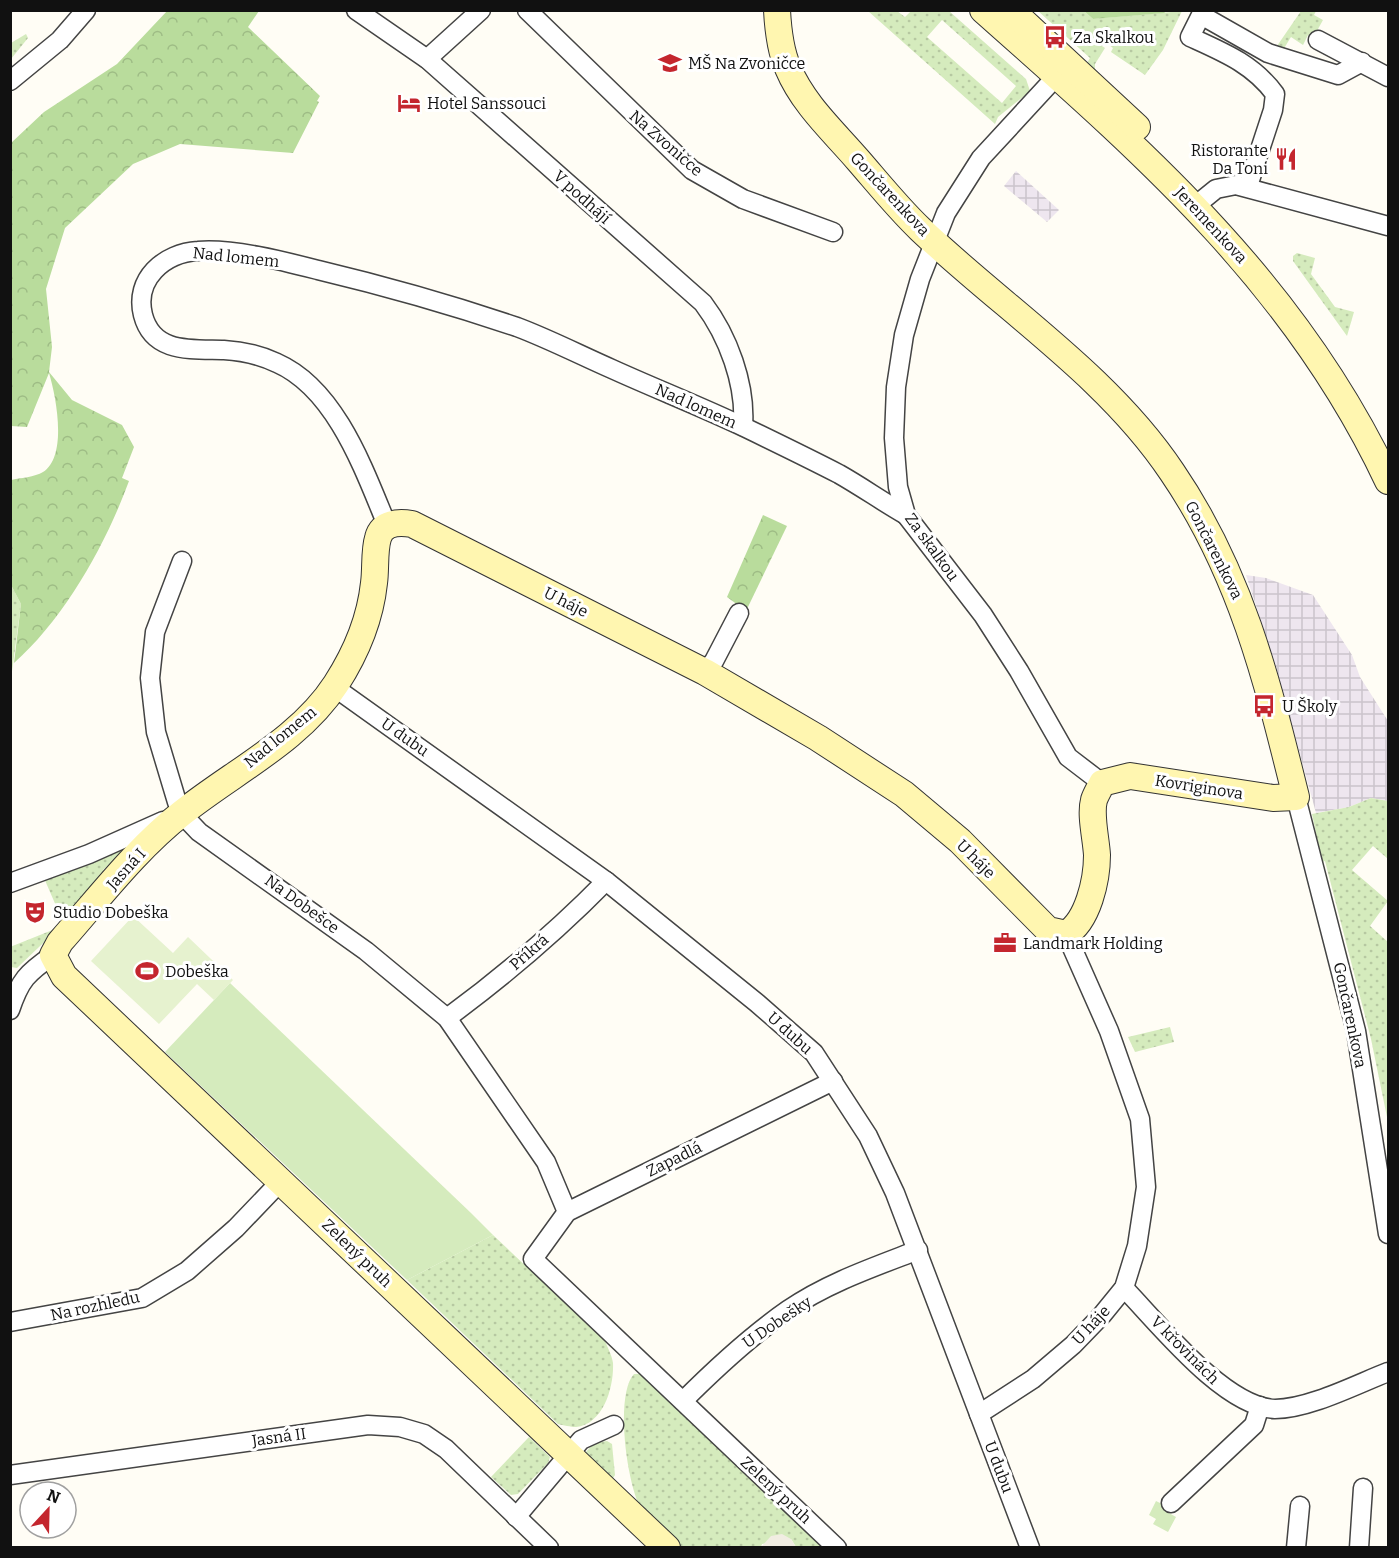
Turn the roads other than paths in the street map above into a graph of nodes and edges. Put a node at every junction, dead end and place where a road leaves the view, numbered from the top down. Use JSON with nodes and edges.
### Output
{"nodes":[{"id":1,"x":86,"y":10,"type":"edge"},
{"id":2,"x":356,"y":10,"type":"edge"},
{"id":3,"x":481,"y":10,"type":"edge"},
{"id":4,"x":527,"y":10,"type":"edge"},
{"id":5,"x":777,"y":10,"type":"edge"},
{"id":6,"x":983,"y":10,"type":"edge"},
{"id":7,"x":1011,"y":10,"type":"edge"},
{"id":8,"x":1318,"y":40,"type":"dead end"},
{"id":9,"x":427,"y":59,"type":"junction"},
{"id":10,"x":1362,"y":62,"type":"junction"},
{"id":11,"x":1063,"y":69,"type":"junction"},
{"id":12,"x":1389,"y":77,"type":"edge"},
{"id":13,"x":10,"y":81,"type":"edge"},
{"id":14,"x":1248,"y":186,"type":"junction"},
{"id":15,"x":1201,"y":201,"type":"junction"},
{"id":16,"x":1389,"y":226,"type":"edge"},
{"id":17,"x":833,"y":232,"type":"dead end"},
{"id":18,"x":936,"y":242,"type":"junction"},
{"id":19,"x":742,"y":426,"type":"junction"},
{"id":20,"x":1389,"y":450,"type":"edge"},
{"id":21,"x":1389,"y":481,"type":"edge"},
{"id":22,"x":906,"y":515,"type":"junction"},
{"id":23,"x":387,"y":525,"type":"junction"},
{"id":24,"x":182,"y":561,"type":"dead end"},
{"id":25,"x":739,"y":613,"type":"dead end"},
{"id":26,"x":705,"y":672,"type":"junction"},
{"id":27,"x":334,"y":687,"type":"junction"},
{"id":28,"x":1102,"y":783,"type":"junction"},
{"id":29,"x":1296,"y":797,"type":"junction"},
{"id":30,"x":181,"y":813,"type":"junction"},
{"id":31,"x":606,"y":881,"type":"junction"},
{"id":32,"x":10,"y":883,"type":"edge"},
{"id":33,"x":1066,"y":934,"type":"junction"},
{"id":34,"x":53,"y":955,"type":"junction"},
{"id":35,"x":10,"y":1010,"type":"edge"},
{"id":36,"x":447,"y":1018,"type":"junction"},
{"id":37,"x":834,"y":1082,"type":"junction"},
{"id":38,"x":281,"y":1181,"type":"junction"},
{"id":39,"x":567,"y":1212,"type":"junction"},
{"id":40,"x":1389,"y":1234,"type":"edge"},
{"id":41,"x":918,"y":1250,"type":"junction"},
{"id":42,"x":533,"y":1259,"type":"joint"},
{"id":43,"x":1124,"y":1288,"type":"junction"},
{"id":44,"x":10,"y":1322,"type":"edge"},
{"id":45,"x":1389,"y":1372,"type":"edge"},
{"id":46,"x":683,"y":1401,"type":"junction"},
{"id":47,"x":1260,"y":1406,"type":"junction"},
{"id":48,"x":979,"y":1414,"type":"junction"},
{"id":49,"x":614,"y":1425,"type":"dead end"},
{"id":50,"x":570,"y":1456,"type":"junction"},
{"id":51,"x":10,"y":1475,"type":"edge"},
{"id":52,"x":1363,"y":1488,"type":"dead end"},
{"id":53,"x":1171,"y":1503,"type":"dead end"},
{"id":54,"x":1300,"y":1506,"type":"dead end"},
{"id":55,"x":516,"y":1517,"type":"junction"},
{"id":56,"x":549,"y":1548,"type":"edge"},
{"id":57,"x":667,"y":1548,"type":"edge"},
{"id":58,"x":837,"y":1548,"type":"edge"},
{"id":59,"x":1030,"y":1548,"type":"edge"},
{"id":60,"x":1296,"y":1548,"type":"edge"},
{"id":61,"x":1359,"y":1548,"type":"edge"}],
"edges":[{"from":1,"to":13,"type":"street"},
{"from":2,"to":9,"type":"street","name":"V podhájí"},
{"from":3,"to":9,"type":"street"},
{"from":4,"to":17,"type":"street","name":"Na Zvoničce"},
{"from":5,"to":18,"type":"street","name":"Gončarenkova"},
{"from":6,"to":11,"type":"street","name":"Jeremenkova"},
{"from":7,"to":11,"type":"street","name":"Jeremenkova"},
{"from":8,"to":10,"type":"street"},
{"from":9,"to":19,"type":"street","name":"V podhájí"},
{"from":10,"to":12,"type":"street"},
{"from":10,"to":14,"type":"street"},
{"from":11,"to":15,"type":"street","name":"Jeremenkova"},
{"from":11,"to":18,"type":"street","name":"Za skalkou"},
{"from":14,"to":15,"type":"street"},
{"from":14,"to":16,"type":"street"},
{"from":15,"to":20,"type":"street","name":"Jeremenkova"},
{"from":15,"to":21,"type":"street","name":"Jeremenkova"},
{"from":18,"to":22,"type":"street","name":"Za skalkou"},
{"from":18,"to":29,"type":"street","name":"Gončarenkova"},
{"from":19,"to":22,"type":"street","name":"Nad lomem"},
{"from":19,"to":23,"type":"street","name":"Nad lomem"},
{"from":22,"to":28,"type":"street","name":"Za skalkou"},
{"from":23,"to":26,"type":"street","name":"U háje"},
{"from":23,"to":27,"type":"street","name":"Nad lomem"},
{"from":24,"to":30,"type":"street","name":"Na Dobešce"},
{"from":25,"to":26,"type":"street"},
{"from":26,"to":33,"type":"street","name":"U háje"},
{"from":27,"to":30,"type":"street","name":"Nad lomem"},
{"from":27,"to":31,"type":"street","name":"U dubu"},
{"from":28,"to":29,"type":"street","name":"Kovriginova"},
{"from":28,"to":33,"type":"street"},
{"from":29,"to":40,"type":"street","name":"Gončarenkova"},
{"from":30,"to":32,"type":"street","name":"Nad lomem"},
{"from":30,"to":34,"type":"street","name":"Jasná I"},
{"from":30,"to":36,"type":"street","name":"Na Dobešce"},
{"from":31,"to":36,"type":"street","name":"Příkrá"},
{"from":31,"to":37,"type":"street","name":"U dubu"},
{"from":33,"to":43,"type":"street","name":"U háje"},
{"from":34,"to":35,"type":"street","name":"Jasná I"},
{"from":34,"to":38,"type":"street","name":"Zelený pruh"},
{"from":36,"to":39,"type":"street","name":"Na Dobešce"},
{"from":37,"to":39,"type":"street","name":"Zapadlá"},
{"from":37,"to":41,"type":"street","name":"U dubu"},
{"from":38,"to":44,"type":"street","name":"Na rozhledu"},
{"from":38,"to":50,"type":"street","name":"Zelený pruh"},
{"from":39,"to":42,"type":"street","name":"Zapadlá"},
{"from":41,"to":46,"type":"street","name":"U Dobešky"},
{"from":41,"to":48,"type":"street","name":"U dubu"},
{"from":42,"to":46,"type":"street","name":"Zelený pruh"},
{"from":43,"to":47,"type":"street","name":"V křovinách"},
{"from":43,"to":48,"type":"street","name":"U háje"},
{"from":45,"to":47,"type":"street","name":"V křovinách"},
{"from":46,"to":58,"type":"street","name":"Zelený pruh"},
{"from":47,"to":53,"type":"street"},
{"from":48,"to":59,"type":"street","name":"U dubu"},
{"from":49,"to":50,"type":"street"},
{"from":50,"to":55,"type":"street"},
{"from":50,"to":57,"type":"street","name":"Zelený pruh"},
{"from":51,"to":55,"type":"street","name":"Jasná II"},
{"from":52,"to":61,"type":"street"},
{"from":54,"to":60,"type":"street"},
{"from":55,"to":56,"type":"street","name":"Jasná II"}]}
